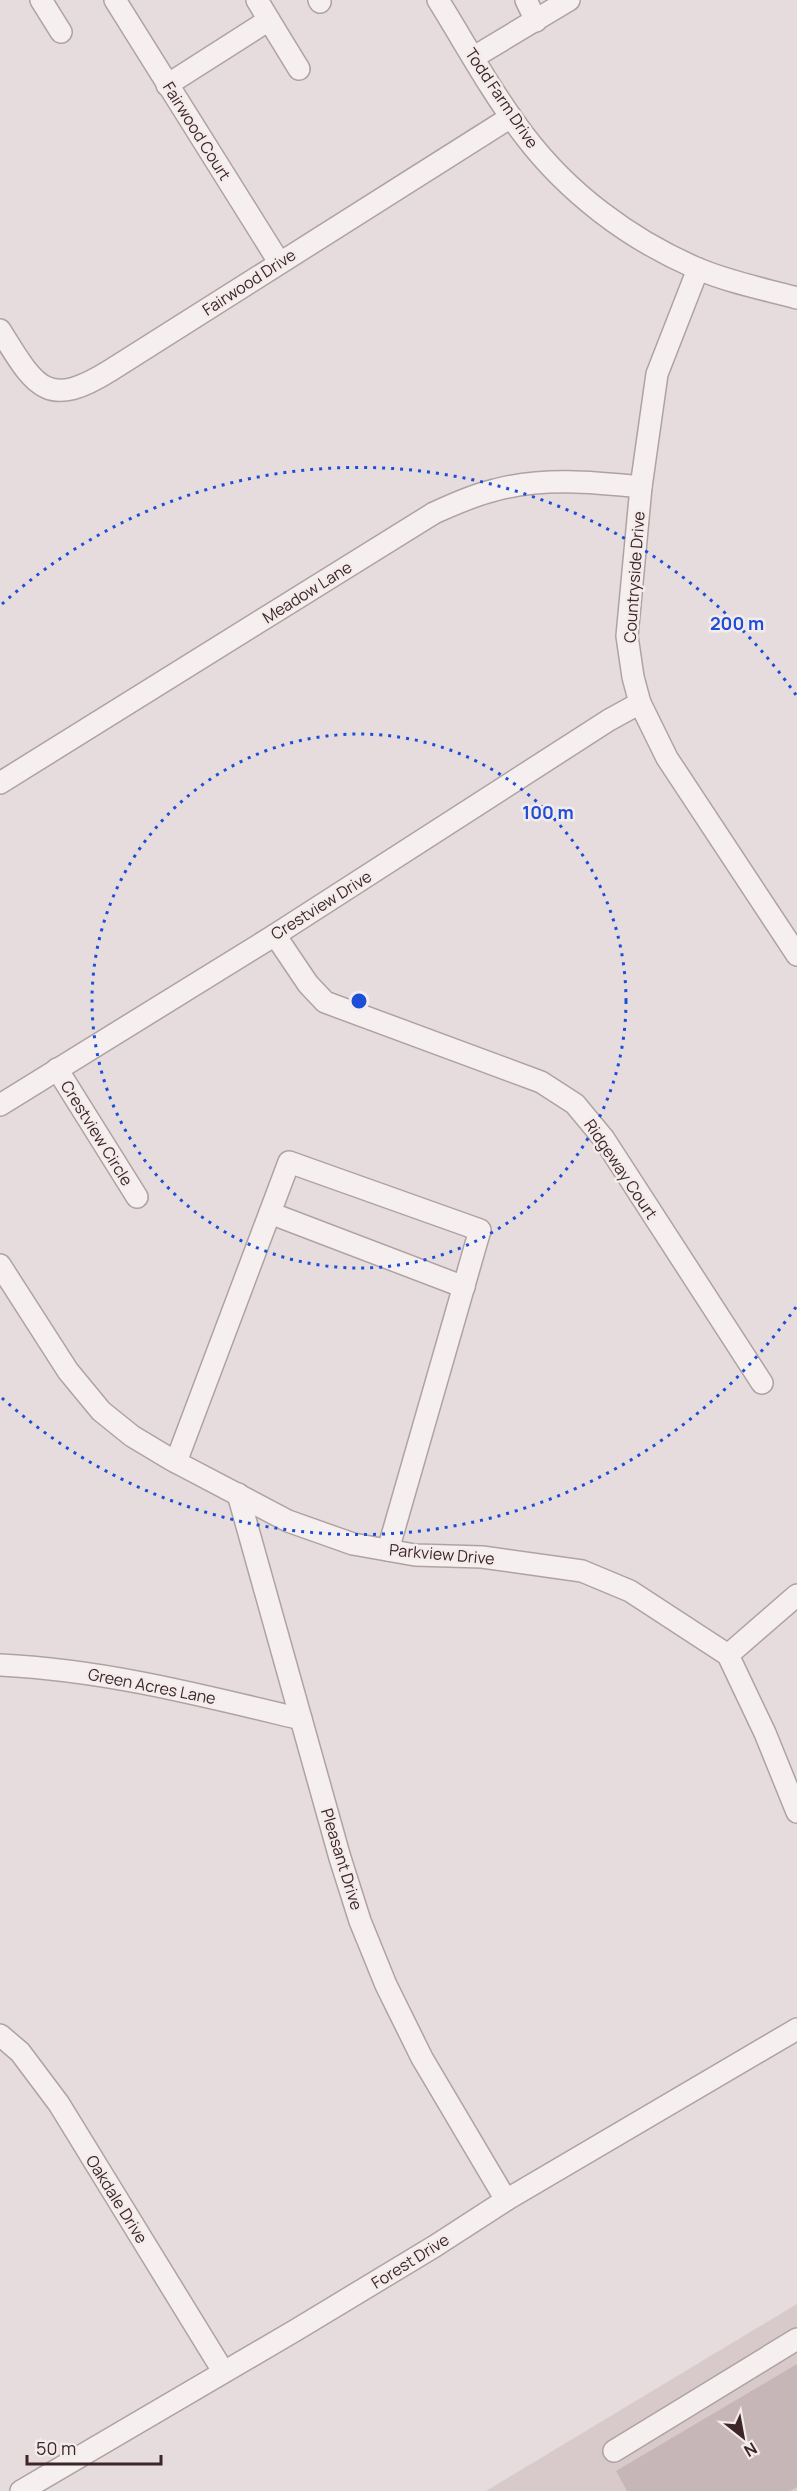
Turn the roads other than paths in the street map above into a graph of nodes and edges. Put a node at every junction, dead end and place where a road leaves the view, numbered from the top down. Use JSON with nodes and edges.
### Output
{"nodes":[{"id":1,"x":41,"y":0,"type":"edge"},
{"id":2,"x":116,"y":0,"type":"edge"},
{"id":3,"x":257,"y":0,"type":"edge"},
{"id":4,"x":438,"y":0,"type":"edge"},
{"id":5,"x":525,"y":0,"type":"edge"},
{"id":6,"x":570,"y":0,"type":"edge"},
{"id":7,"x":269,"y":20,"type":"junction"},
{"id":8,"x":536,"y":21,"type":"junction"},
{"id":9,"x":61,"y":32,"type":"dead end"},
{"id":10,"x":474,"y":57,"type":"junction"},
{"id":11,"x":299,"y":69,"type":"dead end"},
{"id":12,"x":167,"y":85,"type":"junction"},
{"id":13,"x":511,"y":117,"type":"junction"},
{"id":14,"x":279,"y":262,"type":"junction"},
{"id":15,"x":698,"y":269,"type":"junction"},
{"id":16,"x":797,"y":298,"type":"edge"},
{"id":17,"x":0,"y":330,"type":"edge"},
{"id":18,"x":642,"y":488,"type":"junction"},
{"id":19,"x":640,"y":703,"type":"junction"},
{"id":20,"x":0,"y":783,"type":"edge"},
{"id":21,"x":275,"y":935,"type":"junction"},
{"id":22,"x":797,"y":955,"type":"edge"},
{"id":23,"x":57,"y":1070,"type":"junction"},
{"id":24,"x":0,"y":1105,"type":"edge"},
{"id":25,"x":137,"y":1197,"type":"dead end"},
{"id":26,"x":270,"y":1213,"type":"junction"},
{"id":27,"x":0,"y":1265,"type":"edge"},
{"id":28,"x":464,"y":1287,"type":"junction"},
{"id":29,"x":762,"y":1383,"type":"dead end"},
{"id":30,"x":176,"y":1462,"type":"junction"},
{"id":31,"x":238,"y":1494,"type":"junction"},
{"id":32,"x":388,"y":1550,"type":"junction"},
{"id":33,"x":797,"y":1595,"type":"edge"},
{"id":34,"x":728,"y":1655,"type":"junction"},
{"id":35,"x":0,"y":1665,"type":"edge"},
{"id":36,"x":301,"y":1719,"type":"junction"},
{"id":37,"x":797,"y":1812,"type":"edge"},
{"id":38,"x":797,"y":2030,"type":"edge"},
{"id":39,"x":0,"y":2035,"type":"edge"},
{"id":40,"x":506,"y":2200,"type":"junction"},
{"id":41,"x":797,"y":2339,"type":"edge"},
{"id":42,"x":223,"y":2371,"type":"junction"},
{"id":43,"x":614,"y":2451,"type":"dead end"},
{"id":44,"x":21,"y":2491,"type":"edge"}],
"edges":[{"from":1,"to":9,"type":"street"},
{"from":2,"to":12,"type":"street","name":"Fairwood Court"},
{"from":3,"to":7,"type":"street"},
{"from":4,"to":10,"type":"street","name":"Todd Farm Drive"},
{"from":5,"to":8,"type":"street"},
{"from":6,"to":8,"type":"street"},
{"from":7,"to":11,"type":"street"},
{"from":7,"to":12,"type":"street"},
{"from":8,"to":10,"type":"street"},
{"from":10,"to":13,"type":"street","name":"Todd Farm Drive"},
{"from":12,"to":14,"type":"street","name":"Fairwood Court"},
{"from":13,"to":14,"type":"street","name":"Fairwood Drive"},
{"from":13,"to":15,"type":"street","name":"Todd Farm Drive"},
{"from":14,"to":17,"type":"street","name":"Fairwood Drive"},
{"from":15,"to":16,"type":"street","name":"Todd Farm Drive"},
{"from":15,"to":18,"type":"street","name":"Countryside Drive"},
{"from":18,"to":19,"type":"street","name":"Countryside Drive"},
{"from":18,"to":20,"type":"street","name":"Meadow Lane"},
{"from":19,"to":21,"type":"street","name":"Crestview Drive"},
{"from":19,"to":22,"type":"street","name":"Countryside Drive"},
{"from":21,"to":23,"type":"street","name":"Crestview Drive"},
{"from":21,"to":29,"type":"street","name":"Ridgeway Court"},
{"from":23,"to":24,"type":"street","name":"Crestview Drive"},
{"from":23,"to":25,"type":"street","name":"Crestview Circle"},
{"from":26,"to":28,"type":"street"},
{"from":26,"to":28,"type":"street"},
{"from":26,"to":30,"type":"street"},
{"from":27,"to":30,"type":"street","name":"Parkview Drive"},
{"from":28,"to":32,"type":"street"},
{"from":30,"to":31,"type":"street","name":"Parkview Drive"},
{"from":31,"to":32,"type":"street","name":"Parkview Drive"},
{"from":31,"to":36,"type":"street","name":"Pleasant Drive"},
{"from":32,"to":34,"type":"street","name":"Parkview Drive"},
{"from":33,"to":34,"type":"street"},
{"from":34,"to":37,"type":"street"},
{"from":35,"to":36,"type":"street","name":"Green Acres Lane"},
{"from":36,"to":40,"type":"street","name":"Pleasant Drive"},
{"from":38,"to":40,"type":"street","name":"Forest Drive"},
{"from":39,"to":42,"type":"street","name":"Oakdale Drive"},
{"from":40,"to":42,"type":"street","name":"Forest Drive"},
{"from":41,"to":43,"type":"street"},
{"from":42,"to":44,"type":"street","name":"Forest Drive"}]}
